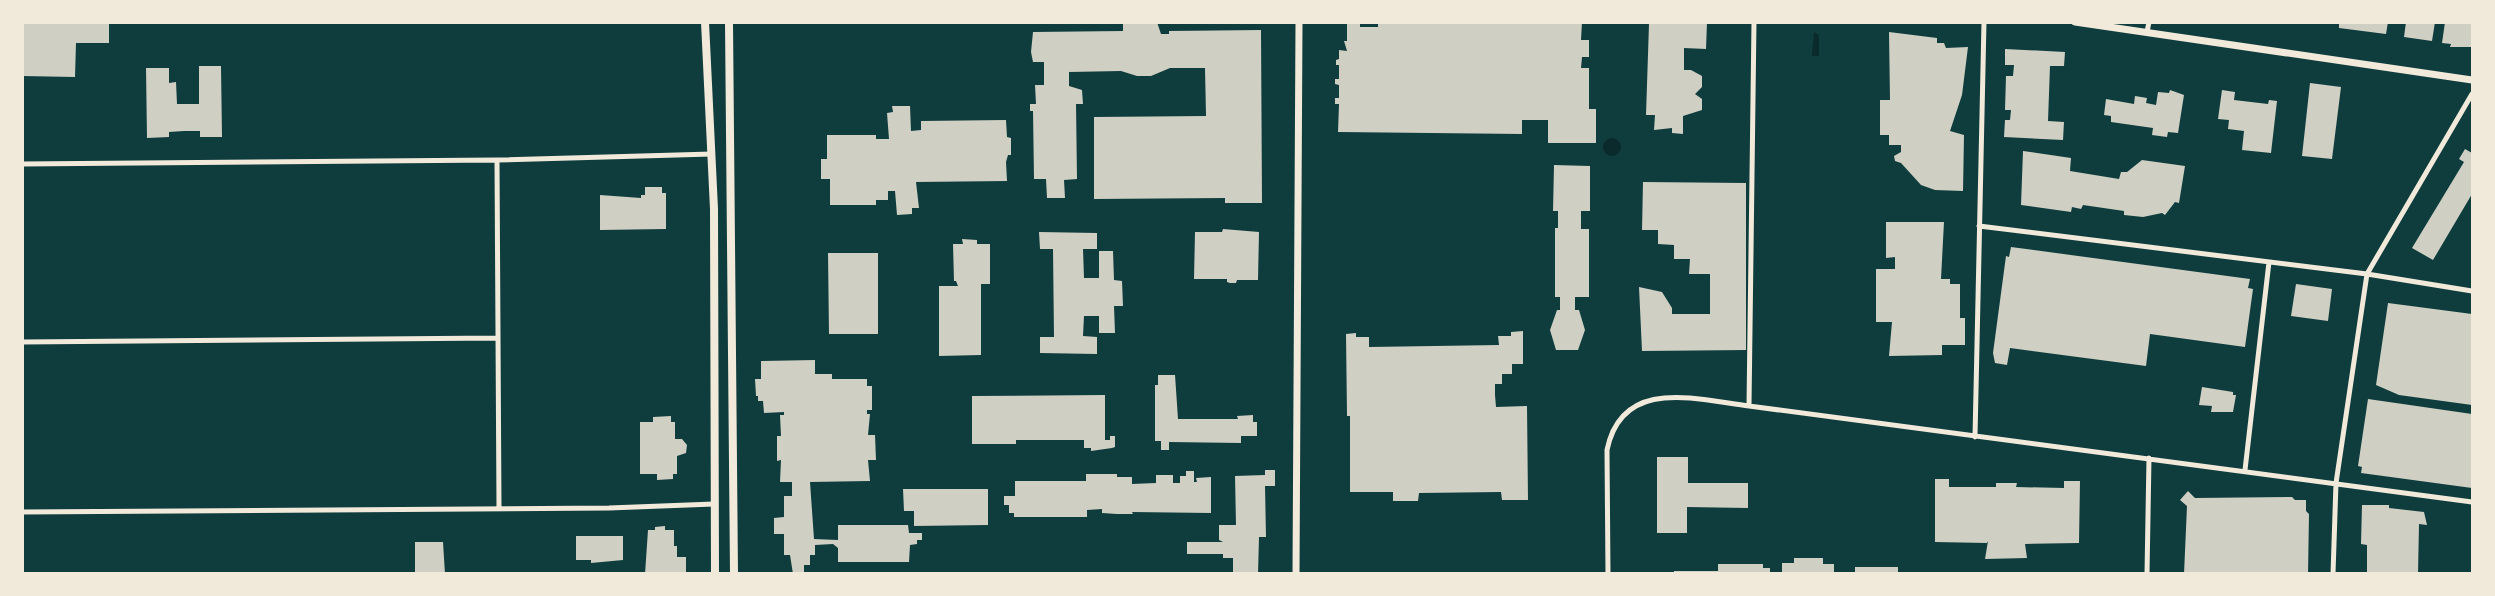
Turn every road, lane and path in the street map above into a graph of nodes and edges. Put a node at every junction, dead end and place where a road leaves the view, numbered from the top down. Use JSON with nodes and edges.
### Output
{"nodes":[{"id":1,"x":705,"y":22,"type":"edge"},
{"id":2,"x":729,"y":22,"type":"edge"},
{"id":3,"x":1299,"y":22,"type":"edge"},
{"id":4,"x":1754,"y":22,"type":"edge"},
{"id":5,"x":1984,"y":22,"type":"edge"},
{"id":6,"x":2075,"y":22,"type":"edge"},
{"id":7,"x":2148,"y":22,"type":"edge"},
{"id":8,"x":2147,"y":32,"type":"junction"},
{"id":9,"x":2472,"y":80,"type":"edge"},
{"id":10,"x":2472,"y":94,"type":"edge"},
{"id":11,"x":712,"y":154,"type":"junction"},
{"id":12,"x":497,"y":160,"type":"junction"},
{"id":13,"x":22,"y":164,"type":"edge"},
{"id":14,"x":1979,"y":226,"type":"junction"},
{"id":15,"x":2269,"y":262,"type":"junction"},
{"id":16,"x":2367,"y":274,"type":"junction"},
{"id":17,"x":2472,"y":291,"type":"edge"},
{"id":18,"x":498,"y":338,"type":"junction"},
{"id":19,"x":22,"y":342,"type":"edge"},
{"id":20,"x":1749,"y":406,"type":"junction"},
{"id":21,"x":1975,"y":436,"type":"junction"},
{"id":22,"x":2149,"y":458,"type":"junction"},
{"id":23,"x":2245,"y":470,"type":"junction"},
{"id":24,"x":2336,"y":483,"type":"junction"},
{"id":25,"x":2472,"y":501,"type":"edge"},
{"id":26,"x":714,"y":504,"type":"junction"},
{"id":27,"x":499,"y":508,"type":"junction"},
{"id":28,"x":22,"y":512,"type":"edge"},
{"id":29,"x":715,"y":573,"type":"edge"},
{"id":30,"x":734,"y":573,"type":"edge"},
{"id":31,"x":1296,"y":573,"type":"edge"},
{"id":32,"x":1608,"y":573,"type":"edge"},
{"id":33,"x":2147,"y":573,"type":"edge"},
{"id":34,"x":2333,"y":573,"type":"edge"}],
"edges":[{"from":1,"to":11,"type":"main road"},
{"from":2,"to":30,"type":"main road"},
{"from":3,"to":31,"type":"street"},
{"from":4,"to":20,"type":"street"},
{"from":5,"to":14,"type":"street"},
{"from":6,"to":8,"type":"street"},
{"from":7,"to":8,"type":"street"},
{"from":8,"to":9,"type":"street"},
{"from":10,"to":16,"type":"street"},
{"from":11,"to":12,"type":"street"},
{"from":11,"to":26,"type":"main road"},
{"from":12,"to":13,"type":"street"},
{"from":12,"to":18,"type":"street"},
{"from":14,"to":15,"type":"street"},
{"from":14,"to":21,"type":"street"},
{"from":15,"to":16,"type":"street"},
{"from":15,"to":23,"type":"street"},
{"from":16,"to":17,"type":"street"},
{"from":16,"to":24,"type":"street"},
{"from":18,"to":19,"type":"street"},
{"from":18,"to":27,"type":"street"},
{"from":20,"to":21,"type":"street"},
{"from":20,"to":32,"type":"street"},
{"from":21,"to":22,"type":"street"},
{"from":22,"to":23,"type":"street"},
{"from":22,"to":33,"type":"street"},
{"from":23,"to":24,"type":"street"},
{"from":24,"to":25,"type":"street"},
{"from":24,"to":34,"type":"street"},
{"from":26,"to":27,"type":"street"},
{"from":26,"to":29,"type":"main road"},
{"from":27,"to":28,"type":"street"}]}
